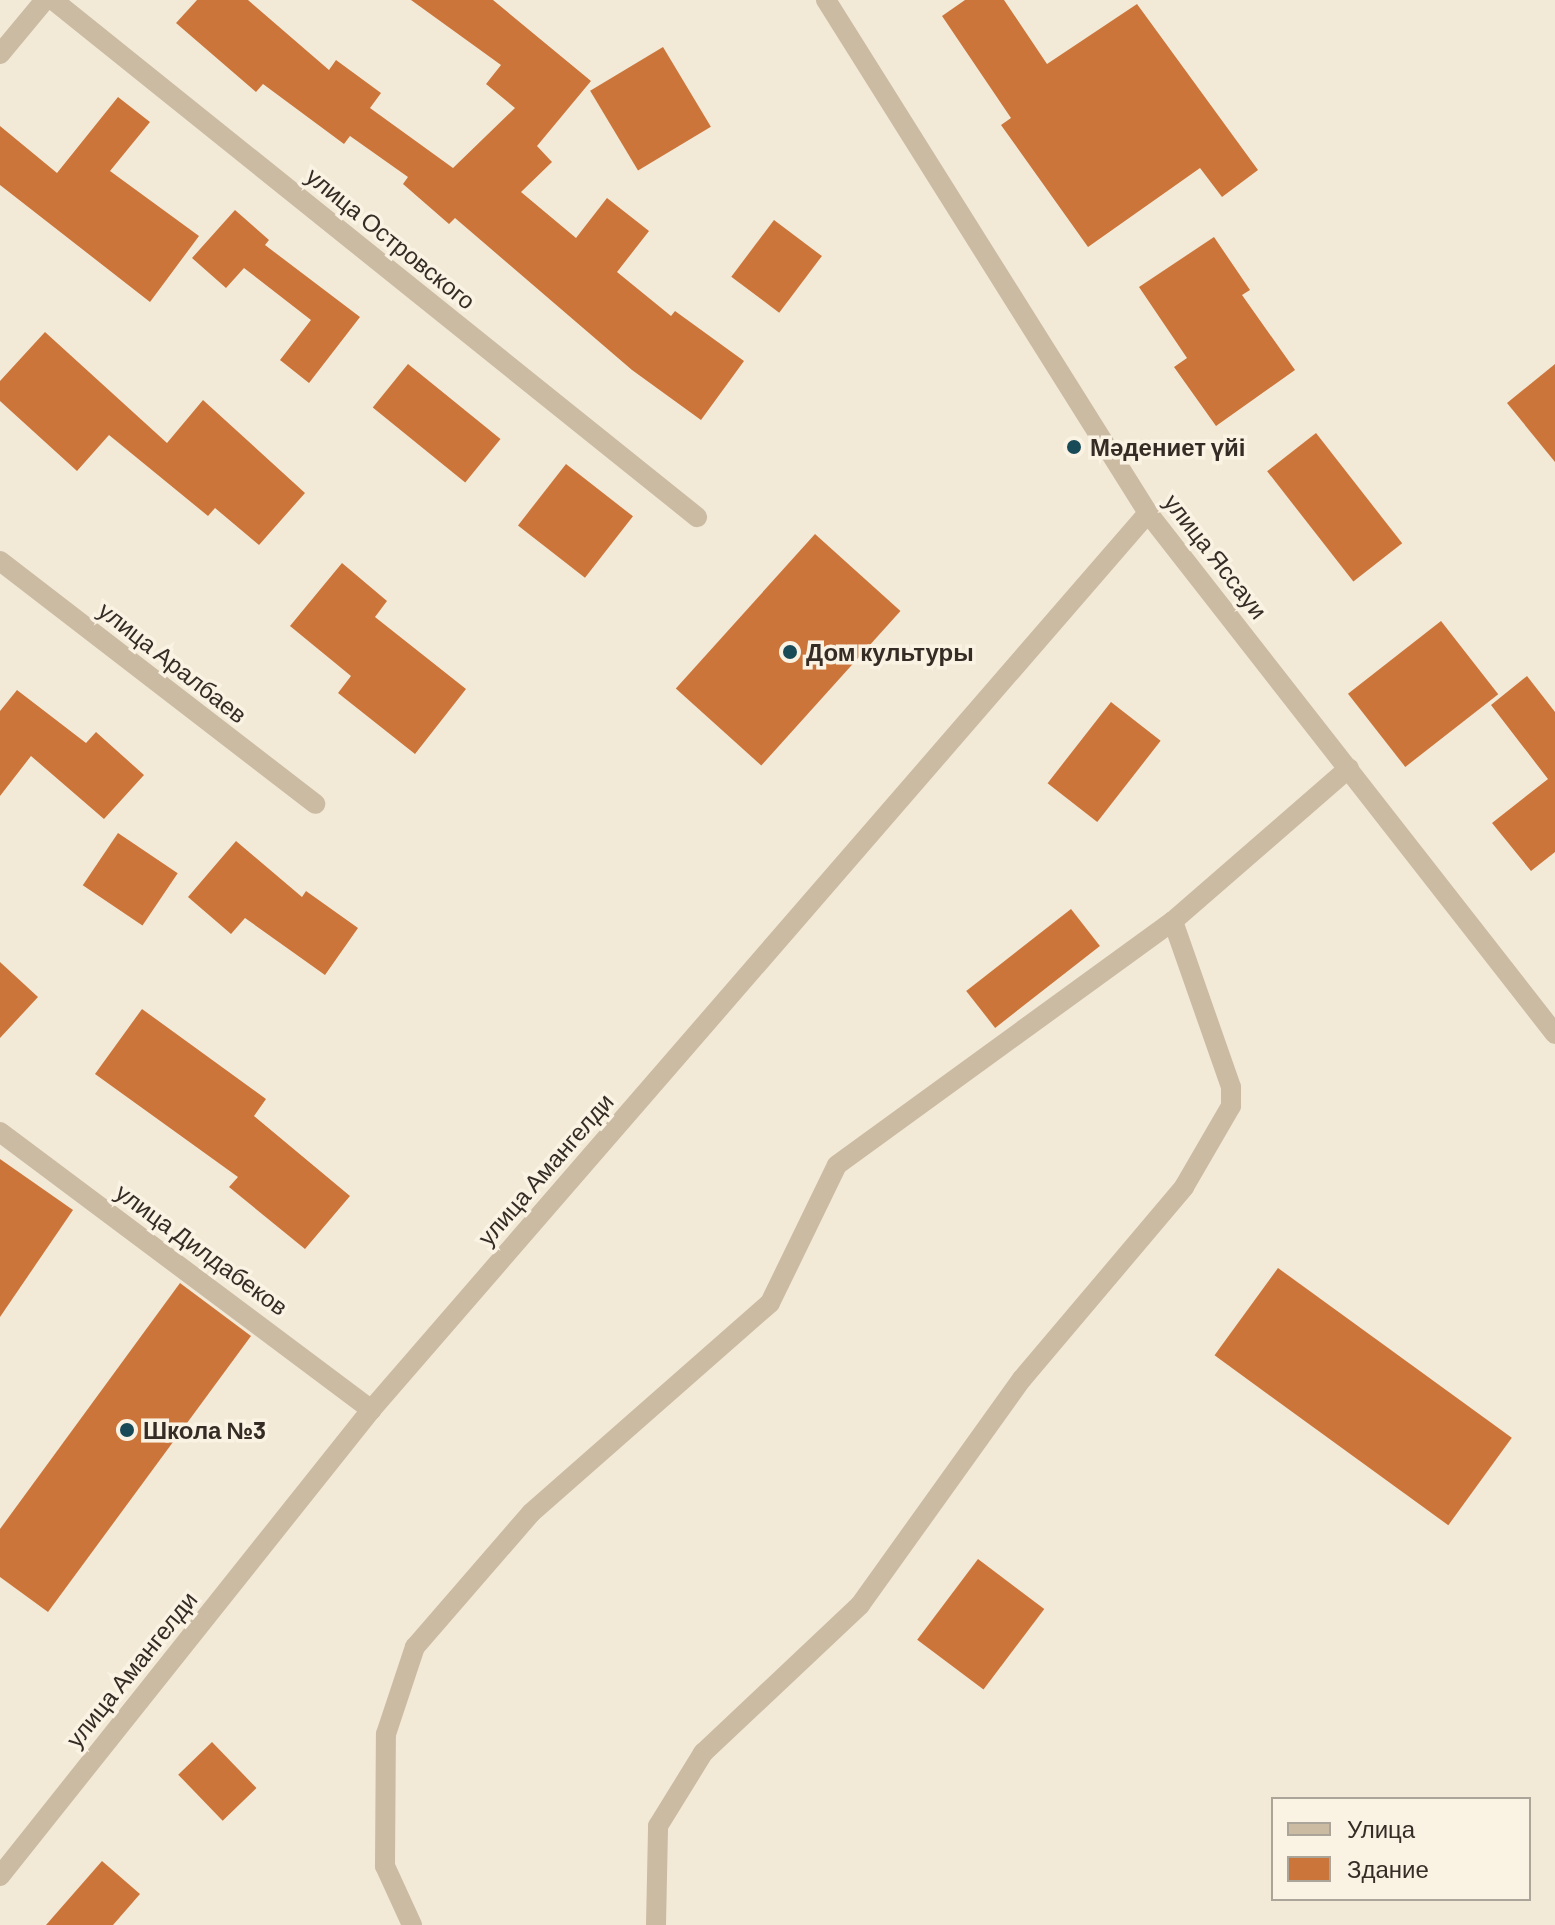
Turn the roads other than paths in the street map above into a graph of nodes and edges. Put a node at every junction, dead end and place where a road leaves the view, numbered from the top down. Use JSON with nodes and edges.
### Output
{"nodes":[{"id":1,"x":45,"y":0,"type":"edge"},
{"id":2,"x":53,"y":0,"type":"edge"},
{"id":3,"x":826,"y":0,"type":"edge"},
{"id":4,"x":0,"y":54,"type":"edge"},
{"id":5,"x":1148,"y":513,"type":"junction"},
{"id":6,"x":697,"y":517,"type":"dead end"},
{"id":7,"x":0,"y":561,"type":"edge"},
{"id":8,"x":1349,"y":768,"type":"junction"},
{"id":9,"x":315,"y":804,"type":"dead end"},
{"id":10,"x":1173,"y":921,"type":"junction"},
{"id":11,"x":1555,"y":1034,"type":"edge"},
{"id":12,"x":0,"y":1132,"type":"edge"},
{"id":13,"x":371,"y":1410,"type":"junction"},
{"id":14,"x":0,"y":1876,"type":"edge"},
{"id":15,"x":412,"y":1925,"type":"edge"},
{"id":16,"x":656,"y":1925,"type":"edge"}],
"edges":[{"from":1,"to":4,"type":"street"},
{"from":2,"to":6,"type":"street","name":"улица Островского"},
{"from":3,"to":5,"type":"street","name":"улица Яссауи"},
{"from":5,"to":8,"type":"street","name":"улица Яссауи"},
{"from":5,"to":13,"type":"street","name":"улица Амангелди"},
{"from":7,"to":9,"type":"street","name":"улица Аралбаев"},
{"from":8,"to":10,"type":"street"},
{"from":8,"to":11,"type":"street","name":"улица Яссауи"},
{"from":10,"to":15,"type":"street"},
{"from":10,"to":16,"type":"street"},
{"from":12,"to":13,"type":"street","name":"улица Дилдабеков"},
{"from":13,"to":14,"type":"street","name":"улица Амангелди"}]}
